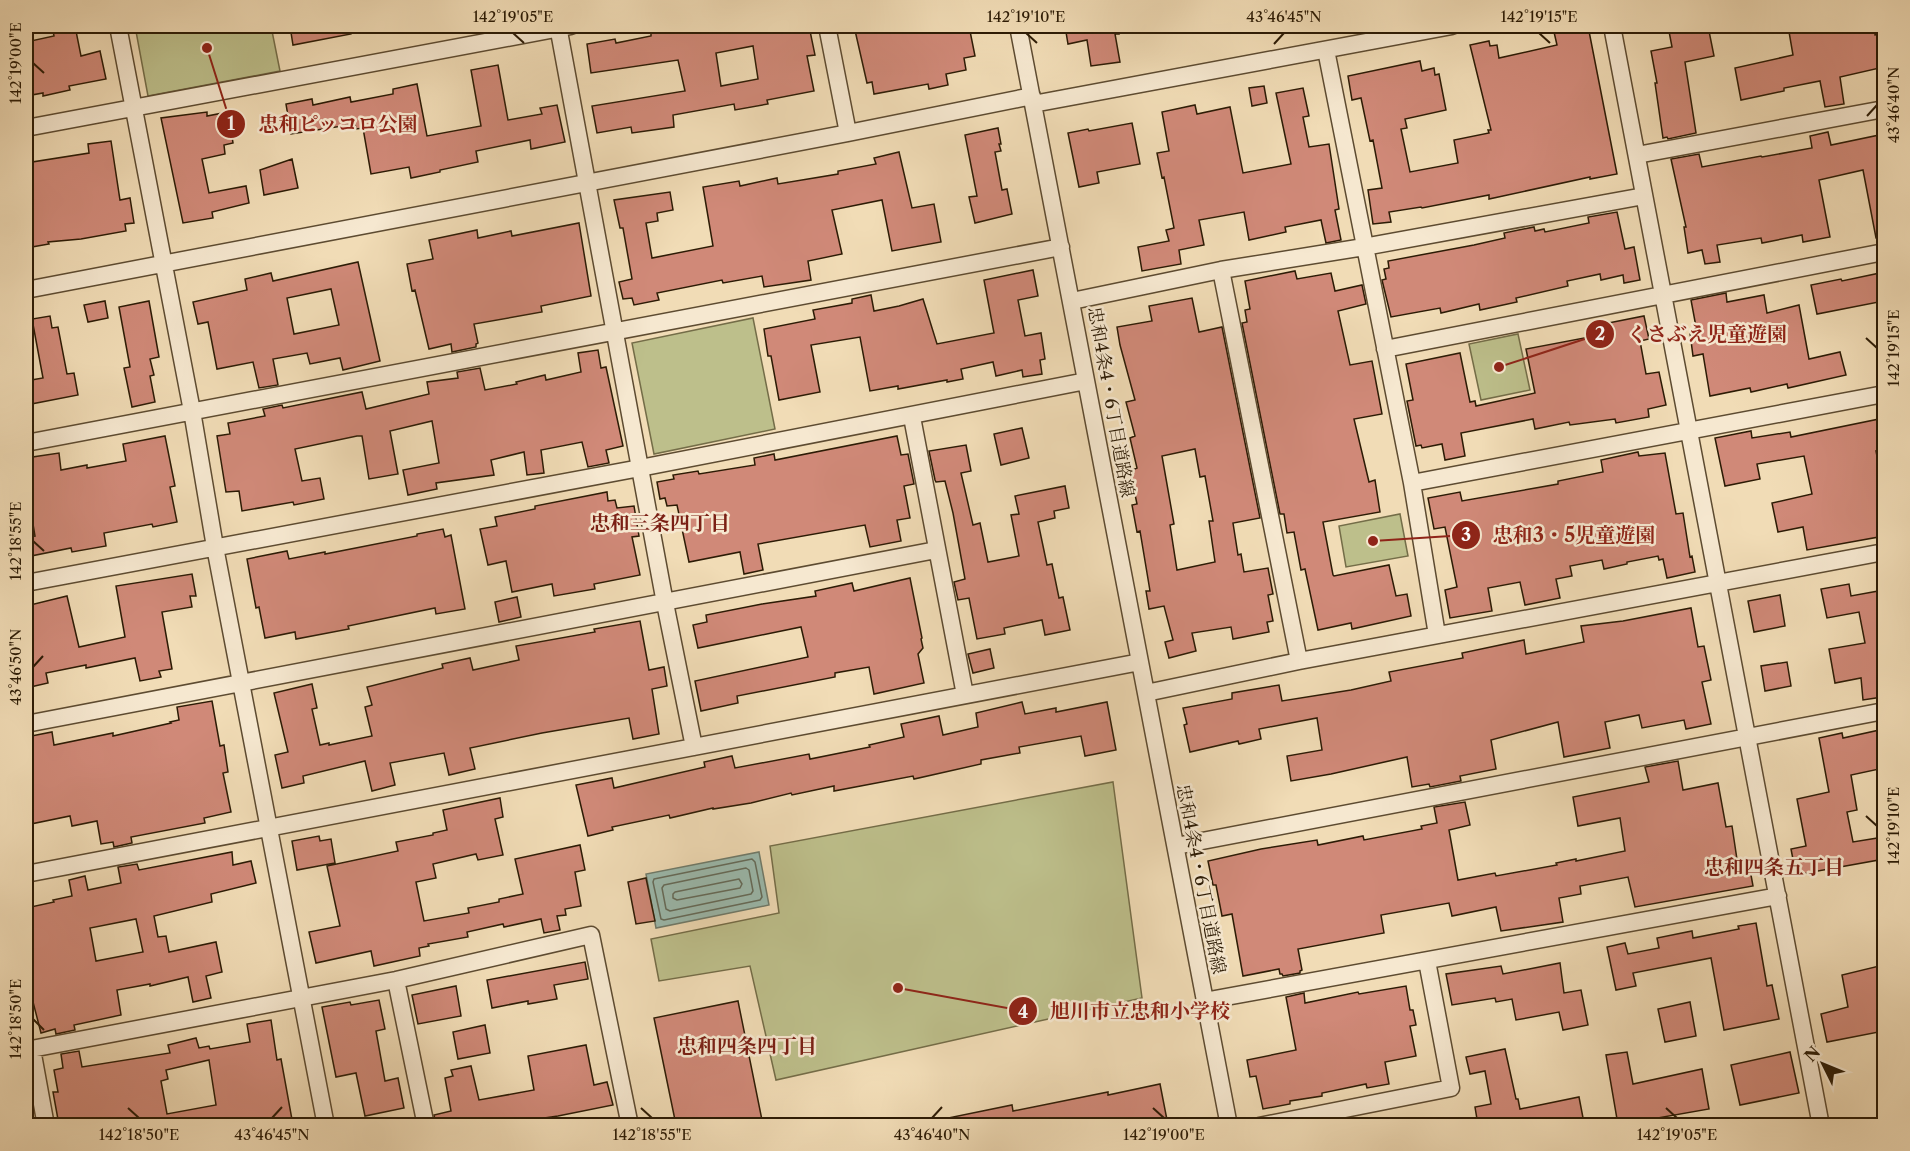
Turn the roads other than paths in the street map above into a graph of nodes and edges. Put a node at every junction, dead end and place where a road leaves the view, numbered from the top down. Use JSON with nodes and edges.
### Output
{"nodes":[{"id":1,"x":118,"y":26,"type":"edge"},
{"id":2,"x":563,"y":26,"type":"edge"},
{"id":3,"x":827,"y":26,"type":"edge"},
{"id":4,"x":1018,"y":26,"type":"edge"},
{"id":5,"x":1452,"y":26,"type":"edge"},
{"id":6,"x":1612,"y":26,"type":"edge"},
{"id":7,"x":1326,"y":50,"type":"junction"},
{"id":8,"x":1032,"y":100,"type":"junction"},
{"id":9,"x":134,"y":109,"type":"junction"},
{"id":10,"x":1884,"y":109,"type":"edge"},
{"id":11,"x":26,"y":128,"type":"edge"},
{"id":12,"x":848,"y":133,"type":"junction"},
{"id":13,"x":1637,"y":155,"type":"junction"},
{"id":14,"x":588,"y":183,"type":"junction"},
{"id":15,"x":1644,"y":196,"type":"junction"},
{"id":16,"x":1061,"y":247,"type":"junction"},
{"id":17,"x":1364,"y":247,"type":"junction"},
{"id":18,"x":1884,"y":252,"type":"edge"},
{"id":19,"x":164,"y":263,"type":"junction"},
{"id":20,"x":1221,"y":270,"type":"junction"},
{"id":21,"x":26,"y":290,"type":"edge"},
{"id":22,"x":1663,"y":294,"type":"junction"},
{"id":23,"x":1072,"y":302,"type":"junction"},
{"id":24,"x":615,"y":332,"type":"junction"},
{"id":25,"x":1385,"y":349,"type":"junction"},
{"id":26,"x":1086,"y":381,"type":"junction"},
{"id":27,"x":1884,"y":394,"type":"edge"},
{"id":28,"x":192,"y":411,"type":"junction"},
{"id":29,"x":912,"y":417,"type":"junction"},
{"id":30,"x":1689,"y":431,"type":"junction"},
{"id":31,"x":26,"y":443,"type":"edge"},
{"id":32,"x":640,"y":468,"type":"junction"},
{"id":33,"x":1412,"y":483,"type":"junction"},
{"id":34,"x":215,"y":547,"type":"junction"},
{"id":35,"x":936,"y":550,"type":"junction"},
{"id":36,"x":1884,"y":552,"type":"edge"},
{"id":37,"x":26,"y":583,"type":"edge"},
{"id":38,"x":1718,"y":583,"type":"junction"},
{"id":39,"x":665,"y":603,"type":"junction"},
{"id":40,"x":1437,"y":635,"type":"junction"},
{"id":41,"x":1299,"y":661,"type":"junction"},
{"id":42,"x":1140,"y":662,"type":"junction"},
{"id":43,"x":241,"y":682,"type":"junction"},
{"id":44,"x":1146,"y":693,"type":"junction"},
{"id":45,"x":965,"y":695,"type":"junction"},
{"id":46,"x":1884,"y":711,"type":"edge"},
{"id":47,"x":26,"y":724,"type":"edge"},
{"id":48,"x":1747,"y":736,"type":"junction"},
{"id":49,"x":694,"y":747,"type":"junction"},
{"id":50,"x":270,"y":829,"type":"junction"},
{"id":51,"x":1176,"y":846,"type":"junction"},
{"id":52,"x":26,"y":874,"type":"edge"},
{"id":53,"x":1778,"y":896,"type":"junction"},
{"id":54,"x":1427,"y":961,"type":"junction"},
{"id":55,"x":396,"y":980,"type":"junction"},
{"id":56,"x":301,"y":997,"type":"junction"},
{"id":57,"x":1204,"y":1001,"type":"junction"},
{"id":58,"x":29,"y":1049,"type":"edge"},
{"id":59,"x":46,"y":1125,"type":"edge"},
{"id":60,"x":326,"y":1125,"type":"edge"},
{"id":61,"x":426,"y":1125,"type":"edge"},
{"id":62,"x":630,"y":1125,"type":"edge"},
{"id":63,"x":1229,"y":1125,"type":"edge"},
{"id":64,"x":1259,"y":1125,"type":"edge"},
{"id":65,"x":1821,"y":1125,"type":"edge"}],
"edges":[{"from":1,"to":9,"type":"street"},
{"from":2,"to":9,"type":"street"},
{"from":2,"to":14,"type":"street"},
{"from":3,"to":12,"type":"street"},
{"from":4,"to":8,"type":"street","name":"忠和4条4・6丁目道路線"},
{"from":5,"to":7,"type":"street"},
{"from":6,"to":13,"type":"street"},
{"from":7,"to":8,"type":"street"},
{"from":7,"to":17,"type":"street"},
{"from":8,"to":12,"type":"street"},
{"from":8,"to":16,"type":"street","name":"忠和4条4・6丁目道路線"},
{"from":9,"to":11,"type":"street"},
{"from":9,"to":19,"type":"street"},
{"from":10,"to":13,"type":"street"},
{"from":12,"to":14,"type":"street"},
{"from":13,"to":15,"type":"street"},
{"from":14,"to":19,"type":"street"},
{"from":14,"to":24,"type":"street"},
{"from":15,"to":17,"type":"street"},
{"from":15,"to":22,"type":"street"},
{"from":16,"to":23,"type":"street","name":"忠和4条4・6丁目道路線"},
{"from":16,"to":24,"type":"street"},
{"from":17,"to":20,"type":"street"},
{"from":17,"to":25,"type":"street"},
{"from":18,"to":22,"type":"street"},
{"from":19,"to":21,"type":"street"},
{"from":19,"to":28,"type":"street"},
{"from":20,"to":23,"type":"street"},
{"from":20,"to":41,"type":"street"},
{"from":22,"to":25,"type":"street"},
{"from":22,"to":30,"type":"street"},
{"from":23,"to":26,"type":"street","name":"忠和4条4・6丁目道路線"},
{"from":24,"to":28,"type":"street"},
{"from":24,"to":32,"type":"street"},
{"from":25,"to":33,"type":"street"},
{"from":26,"to":29,"type":"street"},
{"from":26,"to":42,"type":"street","name":"忠和4条4・6丁目道路線"},
{"from":27,"to":30,"type":"street"},
{"from":28,"to":31,"type":"street"},
{"from":28,"to":34,"type":"street"},
{"from":29,"to":32,"type":"street"},
{"from":29,"to":35,"type":"street"},
{"from":30,"to":33,"type":"street"},
{"from":30,"to":38,"type":"street"},
{"from":32,"to":34,"type":"street"},
{"from":32,"to":39,"type":"street"},
{"from":33,"to":40,"type":"street"},
{"from":34,"to":37,"type":"street"},
{"from":34,"to":43,"type":"street"},
{"from":35,"to":39,"type":"street"},
{"from":35,"to":45,"type":"street"},
{"from":36,"to":38,"type":"street"},
{"from":38,"to":40,"type":"street"},
{"from":38,"to":48,"type":"street"},
{"from":39,"to":43,"type":"street"},
{"from":39,"to":49,"type":"street"},
{"from":40,"to":41,"type":"street"},
{"from":41,"to":44,"type":"street"},
{"from":42,"to":44,"type":"street","name":"忠和4条4・6丁目道路線"},
{"from":42,"to":45,"type":"street"},
{"from":43,"to":47,"type":"street"},
{"from":43,"to":50,"type":"street"},
{"from":44,"to":51,"type":"street","name":"忠和4条4・6丁目道路線"},
{"from":45,"to":49,"type":"street"},
{"from":46,"to":48,"type":"street"},
{"from":48,"to":51,"type":"street"},
{"from":48,"to":53,"type":"street"},
{"from":49,"to":50,"type":"street"},
{"from":50,"to":52,"type":"street"},
{"from":50,"to":56,"type":"street"},
{"from":51,"to":57,"type":"street","name":"忠和4条4・6丁目道路線"},
{"from":53,"to":54,"type":"street"},
{"from":53,"to":65,"type":"street"},
{"from":54,"to":57,"type":"street"},
{"from":54,"to":64,"type":"street"},
{"from":55,"to":56,"type":"street"},
{"from":55,"to":61,"type":"street"},
{"from":55,"to":62,"type":"street"},
{"from":56,"to":58,"type":"street"},
{"from":56,"to":60,"type":"street"},
{"from":57,"to":63,"type":"street","name":"忠和4条4・6丁目道路線"},
{"from":58,"to":59,"type":"street"}]}
